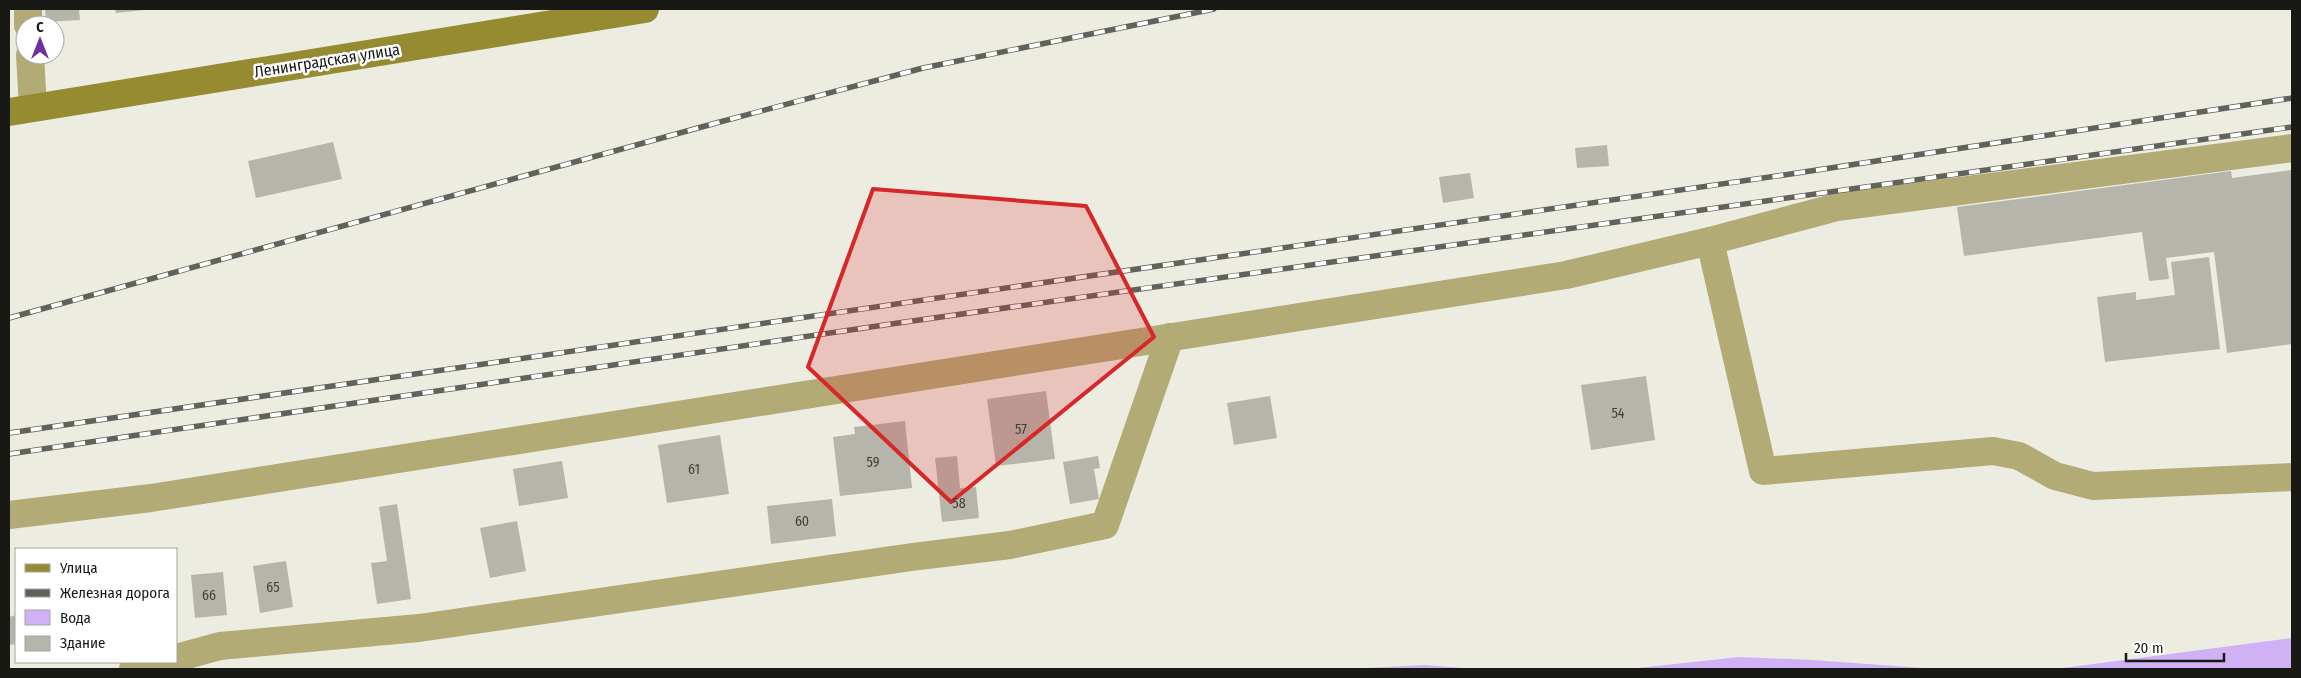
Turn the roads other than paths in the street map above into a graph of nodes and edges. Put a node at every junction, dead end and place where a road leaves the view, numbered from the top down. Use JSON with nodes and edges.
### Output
{"nodes":[{"id":1,"x":645,"y":9,"type":"edge"},
{"id":2,"x":28,"y":65,"type":"edge"},
{"id":3,"x":21,"y":110,"type":"edge"},
{"id":4,"x":2292,"y":148,"type":"edge"},
{"id":5,"x":1710,"y":241,"type":"junction"},
{"id":6,"x":1170,"y":337,"type":"junction"},
{"id":7,"x":2292,"y":477,"type":"edge"},
{"id":8,"x":9,"y":515,"type":"edge"},
{"id":9,"x":178,"y":657,"type":"edge"},
{"id":10,"x":158,"y":663,"type":"edge"},
{"id":11,"x":133,"y":669,"type":"edge"}],
"edges":[{"from":1,"to":3,"type":"main road","name":"Ленинградская улица"},
{"from":2,"to":3,"type":"street"},
{"from":4,"to":5,"type":"street"},
{"from":5,"to":6,"type":"street"},
{"from":5,"to":7,"type":"street"},
{"from":6,"to":8,"type":"street"},
{"from":6,"to":9,"type":"street"},
{"from":10,"to":11,"type":"street"}]}
